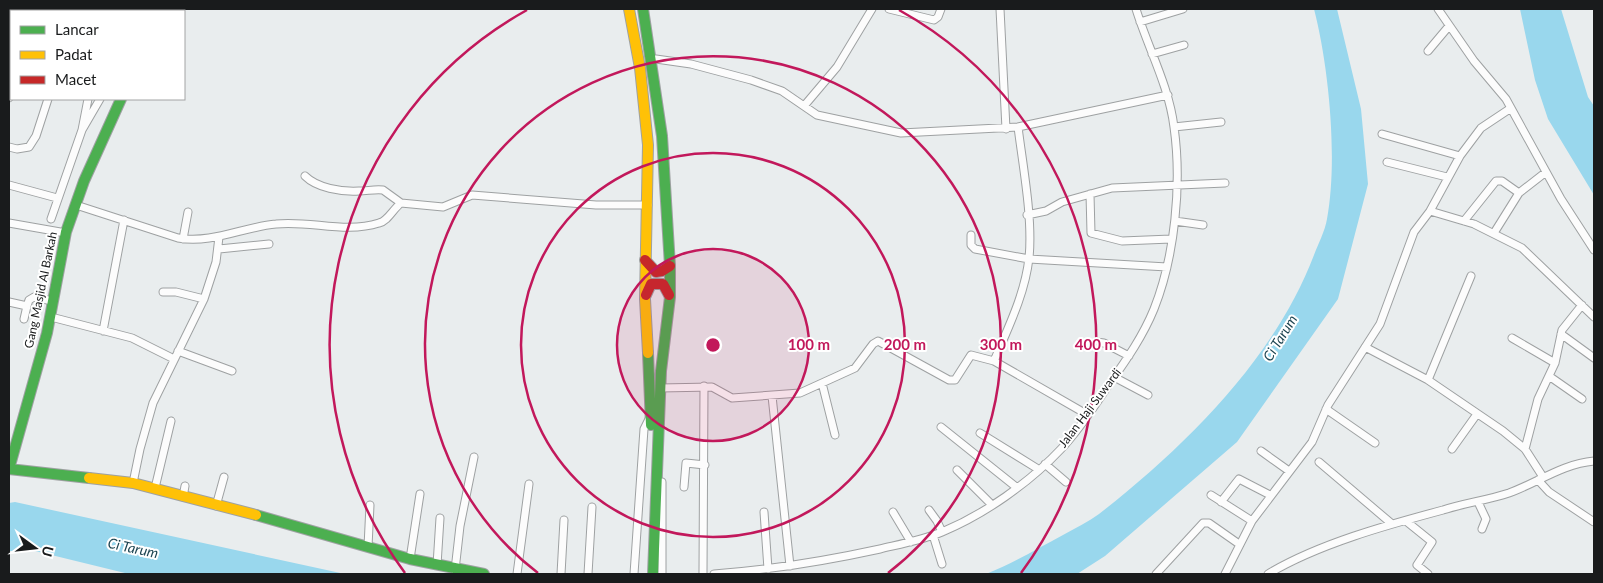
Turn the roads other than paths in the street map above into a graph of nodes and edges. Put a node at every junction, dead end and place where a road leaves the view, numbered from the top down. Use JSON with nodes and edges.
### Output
{"nodes":[{"id":1,"x":629,"y":9,"type":"edge"},
{"id":2,"x":643,"y":9,"type":"edge"},
{"id":3,"x":872,"y":9,"type":"edge"},
{"id":4,"x":889,"y":9,"type":"edge"},
{"id":5,"x":941,"y":9,"type":"edge"},
{"id":6,"x":1000,"y":9,"type":"edge"},
{"id":7,"x":1136,"y":9,"type":"edge"},
{"id":8,"x":1183,"y":9,"type":"edge"},
{"id":9,"x":1438,"y":9,"type":"edge"},
{"id":10,"x":1140,"y":22,"type":"junction"},
{"id":11,"x":1449,"y":26,"type":"junction"},
{"id":12,"x":1184,"y":45,"type":"dead end"},
{"id":13,"x":1428,"y":51,"type":"dead end"},
{"id":14,"x":1152,"y":54,"type":"junction"},
{"id":15,"x":656,"y":58,"type":"dead end"},
{"id":16,"x":1168,"y":95,"type":"junction"},
{"id":17,"x":48,"y":100,"type":"edge"},
{"id":18,"x":88,"y":100,"type":"edge"},
{"id":19,"x":99,"y":100,"type":"edge"},
{"id":20,"x":121,"y":100,"type":"edge"},
{"id":21,"x":804,"y":106,"type":"junction"},
{"id":22,"x":1511,"y":108,"type":"junction"},
{"id":23,"x":1221,"y":122,"type":"dead end"},
{"id":24,"x":1018,"y":127,"type":"junction"},
{"id":25,"x":1174,"y":128,"type":"junction"},
{"id":26,"x":1006,"y":129,"type":"junction"},
{"id":27,"x":82,"y":130,"type":"junction"},
{"id":28,"x":1382,"y":134,"type":"dead end"},
{"id":29,"x":9,"y":147,"type":"edge"},
{"id":30,"x":1460,"y":156,"type":"junction"},
{"id":31,"x":1387,"y":162,"type":"dead end"},
{"id":32,"x":1546,"y":172,"type":"junction"},
{"id":33,"x":305,"y":176,"type":"dead end"},
{"id":34,"x":1447,"y":177,"type":"junction"},
{"id":35,"x":1225,"y":183,"type":"dead end"},
{"id":36,"x":9,"y":185,"type":"edge"},
{"id":37,"x":1175,"y":186,"type":"junction"},
{"id":38,"x":1090,"y":194,"type":"junction"},
{"id":39,"x":1519,"y":194,"type":"junction"},
{"id":40,"x":57,"y":198,"type":"junction"},
{"id":41,"x":401,"y":203,"type":"junction"},
{"id":42,"x":76,"y":205,"type":"junction"},
{"id":43,"x":648,"y":205,"type":"junction"},
{"id":44,"x":1430,"y":211,"type":"junction"},
{"id":45,"x":188,"y":212,"type":"dead end"},
{"id":46,"x":1027,"y":215,"type":"junction"},
{"id":47,"x":51,"y":219,"type":"dead end"},
{"id":48,"x":124,"y":220,"type":"junction"},
{"id":49,"x":1175,"y":221,"type":"junction"},
{"id":50,"x":1464,"y":221,"type":"junction"},
{"id":51,"x":9,"y":223,"type":"edge"},
{"id":52,"x":1203,"y":225,"type":"dead end"},
{"id":53,"x":66,"y":233,"type":"junction"},
{"id":54,"x":1494,"y":233,"type":"junction"},
{"id":55,"x":971,"y":235,"type":"dead end"},
{"id":56,"x":219,"y":237,"type":"junction"},
{"id":57,"x":183,"y":239,"type":"junction"},
{"id":58,"x":1172,"y":239,"type":"junction"},
{"id":59,"x":269,"y":244,"type":"dead end"},
{"id":60,"x":219,"y":249,"type":"junction"},
{"id":61,"x":1594,"y":250,"type":"edge"},
{"id":62,"x":1029,"y":259,"type":"junction"},
{"id":63,"x":646,"y":260,"type":"junction"},
{"id":64,"x":670,"y":266,"type":"junction"},
{"id":65,"x":1167,"y":267,"type":"junction"},
{"id":66,"x":1471,"y":276,"type":"dead end"},
{"id":67,"x":163,"y":292,"type":"dead end"},
{"id":68,"x":670,"y":297,"type":"junction"},
{"id":69,"x":204,"y":299,"type":"junction"},
{"id":70,"x":645,"y":299,"type":"junction"},
{"id":71,"x":52,"y":301,"type":"junction"},
{"id":72,"x":9,"y":302,"type":"edge"},
{"id":73,"x":1582,"y":305,"type":"junction"},
{"id":74,"x":27,"y":306,"type":"junction"},
{"id":75,"x":50,"y":317,"type":"junction"},
{"id":76,"x":1594,"y":317,"type":"edge"},
{"id":77,"x":24,"y":319,"type":"dead end"},
{"id":78,"x":103,"y":331,"type":"junction"},
{"id":79,"x":1561,"y":334,"type":"junction"},
{"id":80,"x":1512,"y":338,"type":"dead end"},
{"id":81,"x":1096,"y":342,"type":"dead end"},
{"id":82,"x":1365,"y":347,"type":"junction"},
{"id":83,"x":178,"y":351,"type":"junction"},
{"id":84,"x":1129,"y":356,"type":"junction"},
{"id":85,"x":1594,"y":358,"type":"edge"},
{"id":86,"x":174,"y":359,"type":"junction"},
{"id":87,"x":994,"y":361,"type":"junction"},
{"id":88,"x":1555,"y":363,"type":"junction"},
{"id":89,"x":232,"y":371,"type":"dead end"},
{"id":90,"x":1549,"y":376,"type":"junction"},
{"id":91,"x":1114,"y":377,"type":"junction"},
{"id":92,"x":1428,"y":380,"type":"junction"},
{"id":93,"x":822,"y":383,"type":"junction"},
{"id":94,"x":704,"y":386,"type":"junction"},
{"id":95,"x":663,"y":388,"type":"junction"},
{"id":96,"x":1148,"y":395,"type":"dead end"},
{"id":97,"x":772,"y":396,"type":"junction"},
{"id":98,"x":1582,"y":399,"type":"dead end"},
{"id":99,"x":1326,"y":409,"type":"junction"},
{"id":100,"x":651,"y":414,"type":"junction"},
{"id":101,"x":1477,"y":414,"type":"junction"},
{"id":102,"x":1088,"y":415,"type":"junction"},
{"id":103,"x":171,"y":420,"type":"dead end"},
{"id":104,"x":941,"y":428,"type":"dead end"},
{"id":105,"x":980,"y":433,"type":"dead end"},
{"id":106,"x":835,"y":435,"type":"dead end"},
{"id":107,"x":1376,"y":442,"type":"dead end"},
{"id":108,"x":1452,"y":449,"type":"dead end"},
{"id":109,"x":1525,"y":449,"type":"junction"},
{"id":110,"x":1261,"y":451,"type":"dead end"},
{"id":111,"x":474,"y":457,"type":"dead end"},
{"id":112,"x":1594,"y":461,"type":"edge"},
{"id":113,"x":1319,"y":462,"type":"dead end"},
{"id":114,"x":1045,"y":464,"type":"junction"},
{"id":115,"x":705,"y":465,"type":"junction"},
{"id":116,"x":9,"y":469,"type":"edge"},
{"id":117,"x":1038,"y":469,"type":"junction"},
{"id":118,"x":957,"y":470,"type":"dead end"},
{"id":119,"x":1289,"y":471,"type":"junction"},
{"id":120,"x":224,"y":477,"type":"dead end"},
{"id":121,"x":1541,"y":479,"type":"junction"},
{"id":122,"x":1066,"y":482,"type":"dead end"},
{"id":123,"x":133,"y":483,"type":"junction"},
{"id":124,"x":529,"y":484,"type":"dead end"},
{"id":125,"x":185,"y":486,"type":"dead end"},
{"id":126,"x":684,"y":487,"type":"dead end"},
{"id":127,"x":1016,"y":487,"type":"junction"},
{"id":128,"x":155,"y":488,"type":"junction"},
{"id":129,"x":420,"y":494,"type":"dead end"},
{"id":130,"x":1211,"y":495,"type":"dead end"},
{"id":131,"x":1270,"y":495,"type":"junction"},
{"id":132,"x":183,"y":497,"type":"junction"},
{"id":133,"x":1222,"y":502,"type":"junction"},
{"id":134,"x":1478,"y":502,"type":"junction"},
{"id":135,"x":992,"y":504,"type":"junction"},
{"id":136,"x":370,"y":505,"type":"dead end"},
{"id":137,"x":216,"y":506,"type":"junction"},
{"id":138,"x":592,"y":507,"type":"dead end"},
{"id":139,"x":928,"y":510,"type":"dead end"},
{"id":140,"x":764,"y":512,"type":"dead end"},
{"id":141,"x":893,"y":512,"type":"dead end"},
{"id":142,"x":440,"y":518,"type":"dead end"},
{"id":143,"x":564,"y":520,"type":"dead end"},
{"id":144,"x":1252,"y":521,"type":"junction"},
{"id":145,"x":1406,"y":521,"type":"junction"},
{"id":146,"x":1594,"y":522,"type":"edge"},
{"id":147,"x":1392,"y":524,"type":"junction"},
{"id":148,"x":1482,"y":529,"type":"dead end"},
{"id":149,"x":942,"y":532,"type":"junction"},
{"id":150,"x":933,"y":535,"type":"junction"},
{"id":151,"x":911,"y":542,"type":"junction"},
{"id":152,"x":1239,"y":544,"type":"junction"},
{"id":153,"x":368,"y":547,"type":"junction"},
{"id":154,"x":410,"y":559,"type":"junction"},
{"id":155,"x":650,"y":562,"type":"junction"},
{"id":156,"x":942,"y":564,"type":"dead end"},
{"id":157,"x":437,"y":565,"type":"junction"},
{"id":158,"x":790,"y":566,"type":"junction"},
{"id":159,"x":768,"y":569,"type":"junction"},
{"id":160,"x":455,"y":570,"type":"junction"},
{"id":161,"x":484,"y":574,"type":"edge"},
{"id":162,"x":516,"y":574,"type":"edge"},
{"id":163,"x":561,"y":574,"type":"edge"},
{"id":164,"x":588,"y":574,"type":"edge"},
{"id":165,"x":634,"y":574,"type":"edge"},
{"id":166,"x":646,"y":574,"type":"edge"},
{"id":167,"x":653,"y":574,"type":"edge"},
{"id":168,"x":662,"y":574,"type":"edge"},
{"id":169,"x":703,"y":574,"type":"edge"},
{"id":170,"x":714,"y":574,"type":"edge"},
{"id":171,"x":1156,"y":574,"type":"edge"},
{"id":172,"x":1225,"y":574,"type":"edge"},
{"id":173,"x":1268,"y":574,"type":"edge"},
{"id":174,"x":1428,"y":574,"type":"edge"}],
"edges":[{"from":1,"to":43,"type":"main road"},
{"from":2,"to":64,"type":"main road"},
{"from":3,"to":21,"type":"street"},
{"from":4,"to":5,"type":"street"},
{"from":6,"to":26,"type":"street"},
{"from":7,"to":10,"type":"street","name":"Jalan Haji Suwardi"},
{"from":8,"to":10,"type":"street"},
{"from":9,"to":11,"type":"street"},
{"from":10,"to":14,"type":"street","name":"Jalan Haji Suwardi"},
{"from":11,"to":13,"type":"street"},
{"from":11,"to":22,"type":"street"},
{"from":12,"to":14,"type":"street"},
{"from":14,"to":16,"type":"street","name":"Jalan Haji Suwardi"},
{"from":15,"to":21,"type":"street"},
{"from":16,"to":24,"type":"street"},
{"from":16,"to":25,"type":"street","name":"Jalan Haji Suwardi"},
{"from":17,"to":29,"type":"street"},
{"from":18,"to":27,"type":"street"},
{"from":19,"to":27,"type":"street"},
{"from":20,"to":42,"type":"main road","name":"Gang Masjid Al Barkah"},
{"from":21,"to":26,"type":"street"},
{"from":22,"to":30,"type":"street"},
{"from":22,"to":32,"type":"street"},
{"from":23,"to":25,"type":"street"},
{"from":24,"to":26,"type":"street"},
{"from":24,"to":46,"type":"street"},
{"from":25,"to":37,"type":"street","name":"Jalan Haji Suwardi"},
{"from":27,"to":40,"type":"street"},
{"from":28,"to":30,"type":"street"},
{"from":30,"to":34,"type":"street"},
{"from":31,"to":34,"type":"street"},
{"from":32,"to":39,"type":"street"},
{"from":32,"to":61,"type":"street"},
{"from":33,"to":41,"type":"street"},
{"from":34,"to":44,"type":"street"},
{"from":35,"to":37,"type":"street"},
{"from":36,"to":40,"type":"street"},
{"from":37,"to":38,"type":"street"},
{"from":37,"to":49,"type":"street","name":"Jalan Haji Suwardi"},
{"from":38,"to":46,"type":"street"},
{"from":38,"to":58,"type":"street"},
{"from":39,"to":50,"type":"street"},
{"from":39,"to":54,"type":"street"},
{"from":40,"to":47,"type":"street"},
{"from":41,"to":43,"type":"street"},
{"from":41,"to":56,"type":"street"},
{"from":42,"to":48,"type":"street"},
{"from":42,"to":53,"type":"main road","name":"Gang Masjid Al Barkah"},
{"from":43,"to":63,"type":"main road"},
{"from":44,"to":50,"type":"street"},
{"from":44,"to":82,"type":"street"},
{"from":45,"to":57,"type":"street"},
{"from":46,"to":62,"type":"street"},
{"from":48,"to":57,"type":"street"},
{"from":48,"to":78,"type":"street"},
{"from":49,"to":52,"type":"street"},
{"from":49,"to":58,"type":"street","name":"Jalan Haji Suwardi"},
{"from":50,"to":54,"type":"street"},
{"from":51,"to":53,"type":"street"},
{"from":53,"to":71,"type":"main road","name":"Gang Masjid Al Barkah"},
{"from":54,"to":73,"type":"street"},
{"from":55,"to":62,"type":"street"},
{"from":56,"to":57,"type":"street"},
{"from":56,"to":60,"type":"street"},
{"from":58,"to":65,"type":"street","name":"Jalan Haji Suwardi"},
{"from":59,"to":60,"type":"street"},
{"from":60,"to":69,"type":"street"},
{"from":62,"to":65,"type":"street"},
{"from":62,"to":87,"type":"street"},
{"from":63,"to":64,"type":"main road"},
{"from":63,"to":70,"type":"main road"},
{"from":64,"to":68,"type":"main road"},
{"from":65,"to":84,"type":"street","name":"Jalan Haji Suwardi"},
{"from":66,"to":92,"type":"street"},
{"from":67,"to":69,"type":"street"},
{"from":68,"to":70,"type":"main road"},
{"from":68,"to":95,"type":"main road"},
{"from":69,"to":83,"type":"street"},
{"from":70,"to":100,"type":"main road"},
{"from":71,"to":74,"type":"street"},
{"from":71,"to":75,"type":"main road","name":"Gang Masjid Al Barkah"},
{"from":72,"to":74,"type":"street"},
{"from":73,"to":76,"type":"street"},
{"from":73,"to":79,"type":"street"},
{"from":74,"to":77,"type":"street"},
{"from":75,"to":78,"type":"street"},
{"from":75,"to":116,"type":"main road","name":"Gang Masjid Al Barkah"},
{"from":78,"to":86,"type":"street"},
{"from":79,"to":85,"type":"street"},
{"from":79,"to":88,"type":"street"},
{"from":80,"to":88,"type":"street"},
{"from":81,"to":84,"type":"street"},
{"from":82,"to":92,"type":"street"},
{"from":82,"to":99,"type":"street"},
{"from":83,"to":86,"type":"street"},
{"from":83,"to":89,"type":"street"},
{"from":84,"to":91,"type":"street","name":"Jalan Haji Suwardi"},
{"from":86,"to":123,"type":"street"},
{"from":87,"to":93,"type":"street"},
{"from":87,"to":102,"type":"street"},
{"from":88,"to":90,"type":"street"},
{"from":90,"to":98,"type":"street"},
{"from":90,"to":109,"type":"street"},
{"from":91,"to":96,"type":"street"},
{"from":91,"to":102,"type":"street","name":"Jalan Haji Suwardi"},
{"from":92,"to":101,"type":"street"},
{"from":93,"to":97,"type":"street"},
{"from":93,"to":106,"type":"street"},
{"from":94,"to":95,"type":"street"},
{"from":94,"to":97,"type":"street"},
{"from":94,"to":115,"type":"street"},
{"from":95,"to":155,"type":"main road"},
{"from":95,"to":168,"type":"street"},
{"from":97,"to":158,"type":"street"},
{"from":99,"to":107,"type":"street"},
{"from":99,"to":119,"type":"street"},
{"from":100,"to":155,"type":"main road"},
{"from":100,"to":165,"type":"street"},
{"from":101,"to":108,"type":"street"},
{"from":101,"to":109,"type":"street"},
{"from":102,"to":114,"type":"street","name":"Jalan Haji Suwardi"},
{"from":103,"to":128,"type":"street"},
{"from":104,"to":127,"type":"street"},
{"from":105,"to":117,"type":"street"},
{"from":109,"to":121,"type":"street"},
{"from":110,"to":119,"type":"street"},
{"from":111,"to":160,"type":"street"},
{"from":112,"to":121,"type":"street"},
{"from":113,"to":147,"type":"street"},
{"from":114,"to":117,"type":"street","name":"Jalan Haji Suwardi"},
{"from":114,"to":122,"type":"street"},
{"from":115,"to":126,"type":"street"},
{"from":115,"to":169,"type":"street"},
{"from":116,"to":123,"type":"main road"},
{"from":117,"to":127,"type":"street","name":"Jalan Haji Suwardi"},
{"from":118,"to":135,"type":"street"},
{"from":119,"to":131,"type":"street"},
{"from":120,"to":137,"type":"street"},
{"from":121,"to":134,"type":"street"},
{"from":121,"to":146,"type":"street"},
{"from":123,"to":128,"type":"main road"},
{"from":124,"to":162,"type":"street"},
{"from":125,"to":132,"type":"street"},
{"from":127,"to":135,"type":"street","name":"Jalan Haji Suwardi"},
{"from":128,"to":132,"type":"main road"},
{"from":129,"to":154,"type":"street"},
{"from":130,"to":133,"type":"street"},
{"from":131,"to":133,"type":"street"},
{"from":131,"to":144,"type":"street"},
{"from":132,"to":137,"type":"main road"},
{"from":133,"to":144,"type":"street"},
{"from":134,"to":145,"type":"street"},
{"from":134,"to":148,"type":"street"},
{"from":135,"to":149,"type":"street","name":"Jalan Haji Suwardi"},
{"from":136,"to":153,"type":"street"},
{"from":137,"to":153,"type":"main road"},
{"from":138,"to":164,"type":"street"},
{"from":139,"to":149,"type":"street"},
{"from":140,"to":159,"type":"street"},
{"from":141,"to":151,"type":"street"},
{"from":142,"to":157,"type":"street"},
{"from":143,"to":163,"type":"street"},
{"from":144,"to":152,"type":"street"},
{"from":145,"to":147,"type":"street"},
{"from":145,"to":174,"type":"street"},
{"from":147,"to":173,"type":"street"},
{"from":149,"to":150,"type":"street","name":"Jalan Haji Suwardi"},
{"from":150,"to":151,"type":"street","name":"Jalan Haji Suwardi"},
{"from":150,"to":156,"type":"street"},
{"from":151,"to":158,"type":"street","name":"Jalan Haji Suwardi"},
{"from":152,"to":171,"type":"street"},
{"from":152,"to":172,"type":"street"},
{"from":153,"to":154,"type":"main road"},
{"from":154,"to":157,"type":"main road"},
{"from":155,"to":166,"type":"main road"},
{"from":155,"to":167,"type":"main road"},
{"from":157,"to":160,"type":"main road"},
{"from":158,"to":159,"type":"street","name":"Jalan Haji Suwardi"},
{"from":159,"to":170,"type":"street","name":"Jalan Haji Suwardi"},
{"from":160,"to":161,"type":"main road"}]}
